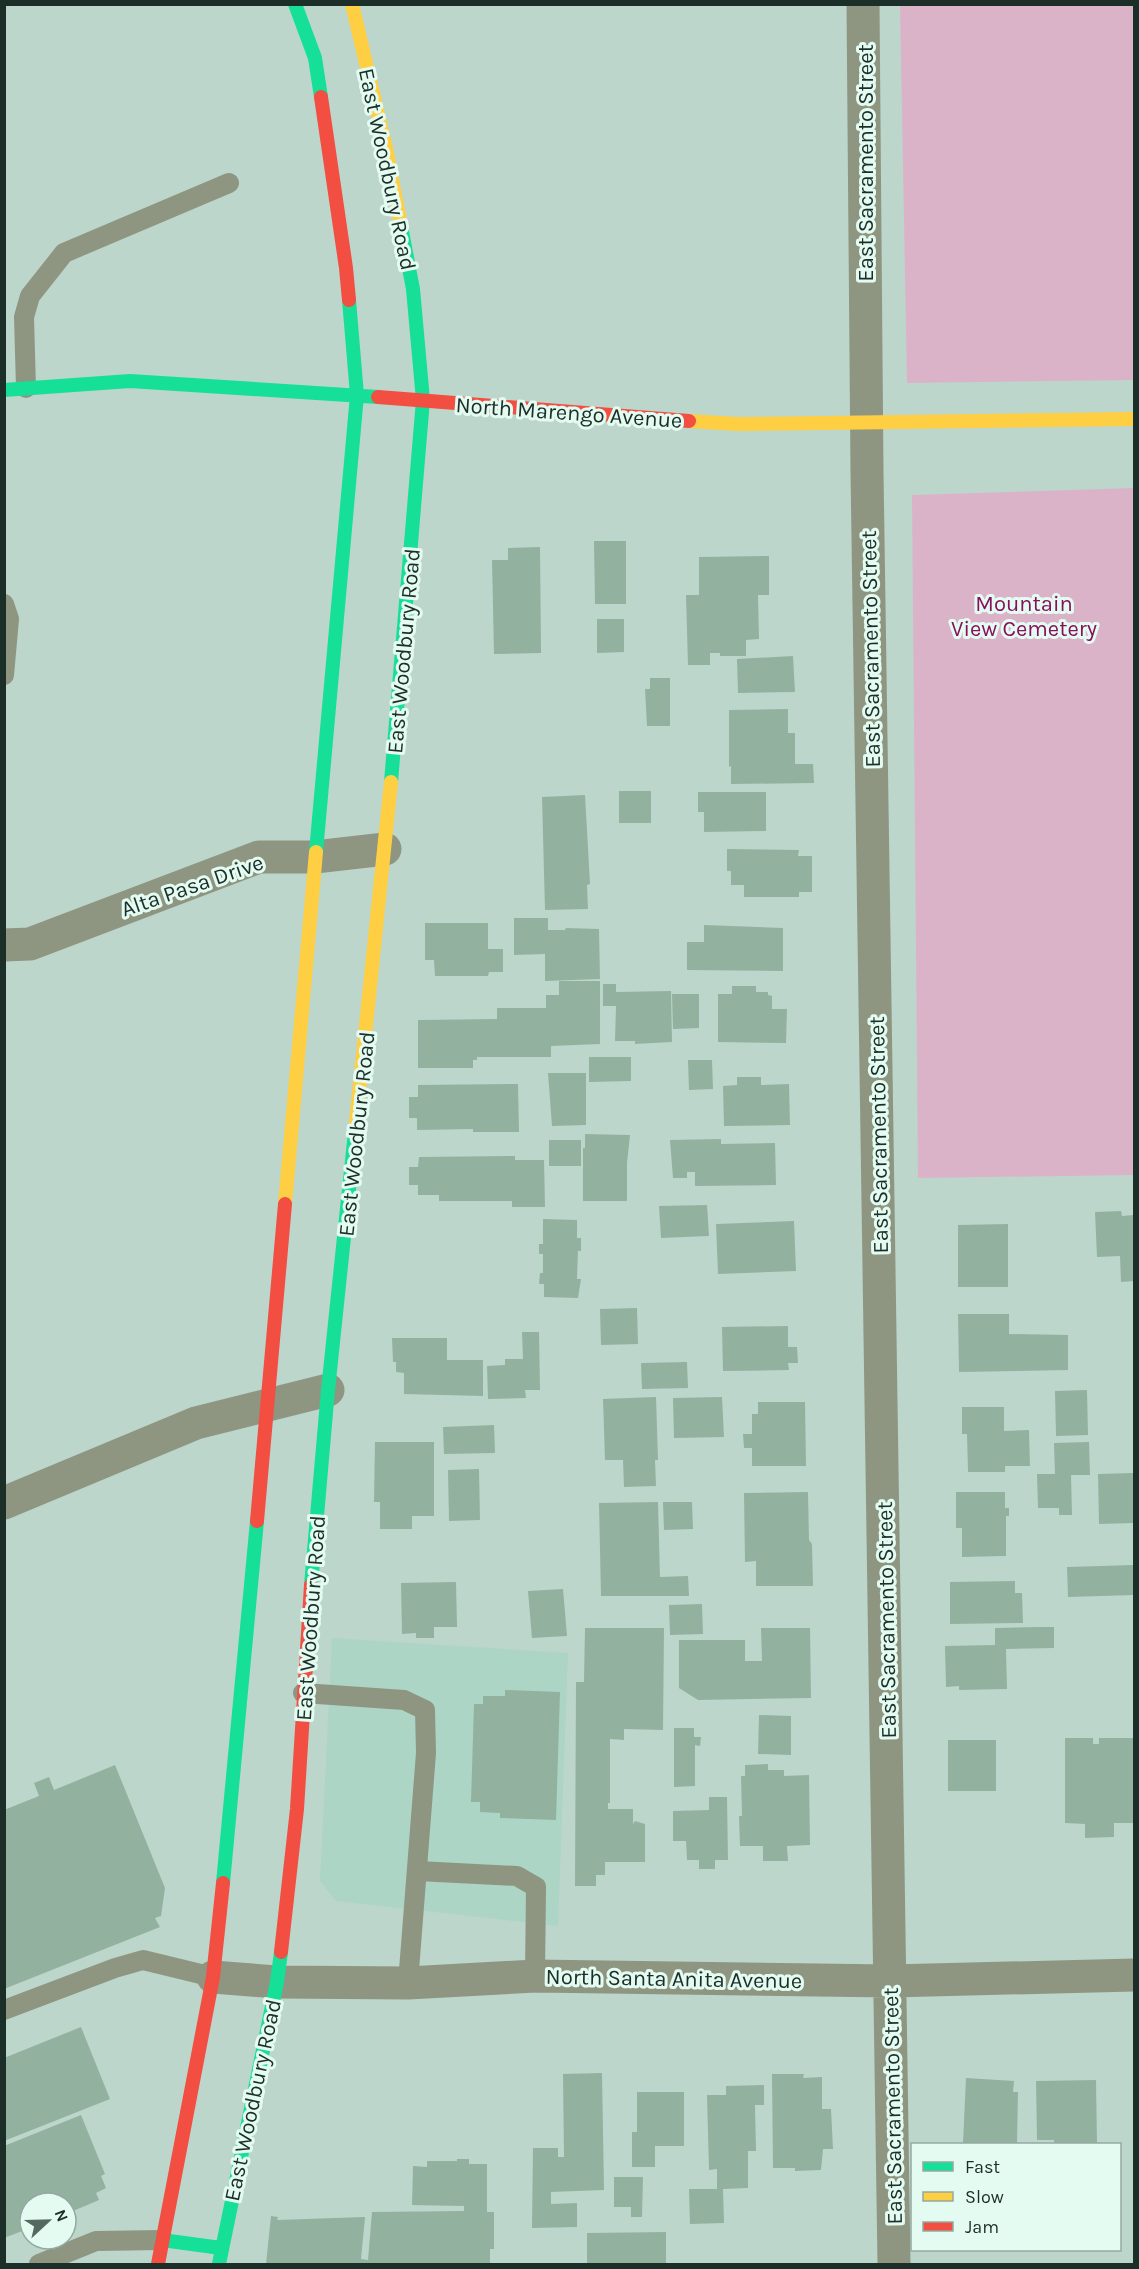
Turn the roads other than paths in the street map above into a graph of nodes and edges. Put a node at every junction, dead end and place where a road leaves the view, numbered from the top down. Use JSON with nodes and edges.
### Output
{"nodes":[{"id":1,"x":295,"y":4,"type":"edge"},
{"id":2,"x":352,"y":4,"type":"edge"},
{"id":3,"x":863,"y":4,"type":"edge"},
{"id":4,"x":229,"y":183,"type":"dead end"},
{"id":5,"x":26,"y":388,"type":"junction"},
{"id":6,"x":4,"y":390,"type":"edge"},
{"id":7,"x":357,"y":395,"type":"junction"},
{"id":8,"x":423,"y":400,"type":"junction"},
{"id":9,"x":1134,"y":419,"type":"edge"},
{"id":10,"x":867,"y":422,"type":"junction"},
{"id":11,"x":4,"y":604,"type":"edge"},
{"id":12,"x":4,"y":675,"type":"edge"},
{"id":13,"x":385,"y":849,"type":"junction"},
{"id":14,"x":315,"y":856,"type":"junction"},
{"id":15,"x":4,"y":945,"type":"edge"},
{"id":16,"x":328,"y":1390,"type":"junction"},
{"id":17,"x":266,"y":1406,"type":"junction"},
{"id":18,"x":4,"y":1503,"type":"edge"},
{"id":19,"x":303,"y":1693,"type":"junction"},
{"id":20,"x":418,"y":1871,"type":"junction"},
{"id":21,"x":1134,"y":1974,"type":"edge"},
{"id":22,"x":535,"y":1976,"type":"junction"},
{"id":23,"x":213,"y":1977,"type":"junction"},
{"id":24,"x":891,"y":1981,"type":"junction"},
{"id":25,"x":277,"y":1982,"type":"junction"},
{"id":26,"x":408,"y":1983,"type":"junction"},
{"id":27,"x":4,"y":2010,"type":"edge"},
{"id":28,"x":162,"y":2240,"type":"junction"},
{"id":29,"x":221,"y":2248,"type":"junction"},
{"id":30,"x":39,"y":2265,"type":"edge"},
{"id":31,"x":158,"y":2265,"type":"edge"},
{"id":32,"x":219,"y":2265,"type":"edge"},
{"id":33,"x":894,"y":2265,"type":"edge"}],
"edges":[{"from":1,"to":7,"type":"main road"},
{"from":2,"to":8,"type":"main road","name":"East Woodbury Road"},
{"from":3,"to":10,"type":"street","name":"East Sacramento Street"},
{"from":4,"to":5,"type":"lane"},
{"from":5,"to":6,"type":"main road","name":"North Marengo Avenue"},
{"from":5,"to":7,"type":"main road","name":"North Marengo Avenue"},
{"from":7,"to":8,"type":"main road","name":"North Marengo Avenue"},
{"from":7,"to":14,"type":"main road"},
{"from":8,"to":10,"type":"main road","name":"North Marengo Avenue"},
{"from":8,"to":13,"type":"main road","name":"East Woodbury Road"},
{"from":9,"to":10,"type":"main road","name":"North Marengo Avenue"},
{"from":10,"to":24,"type":"street","name":"East Sacramento Street"},
{"from":11,"to":12,"type":"lane"},
{"from":13,"to":14,"type":"street","name":"Alta Pasa Drive"},
{"from":13,"to":16,"type":"main road","name":"East Woodbury Road"},
{"from":14,"to":15,"type":"street","name":"Alta Pasa Drive"},
{"from":14,"to":17,"type":"main road"},
{"from":16,"to":17,"type":"street"},
{"from":16,"to":19,"type":"main road","name":"East Woodbury Road"},
{"from":17,"to":18,"type":"street"},
{"from":17,"to":23,"type":"main road"},
{"from":19,"to":20,"type":"lane"},
{"from":19,"to":25,"type":"main road","name":"East Woodbury Road"},
{"from":20,"to":22,"type":"lane"},
{"from":20,"to":26,"type":"lane"},
{"from":21,"to":24,"type":"street","name":"North Santa Anita Avenue"},
{"from":22,"to":24,"type":"street","name":"North Santa Anita Avenue"},
{"from":22,"to":26,"type":"street","name":"North Santa Anita Avenue"},
{"from":23,"to":25,"type":"street","name":"North Santa Anita Avenue"},
{"from":23,"to":27,"type":"lane"},
{"from":23,"to":28,"type":"main road"},
{"from":24,"to":33,"type":"street","name":"East Sacramento Street"},
{"from":25,"to":26,"type":"street","name":"North Santa Anita Avenue"},
{"from":25,"to":29,"type":"main road","name":"East Woodbury Road"},
{"from":28,"to":29,"type":"main road"},
{"from":28,"to":30,"type":"lane"},
{"from":28,"to":31,"type":"main road"},
{"from":29,"to":32,"type":"main road","name":"East Woodbury Road"}]}
